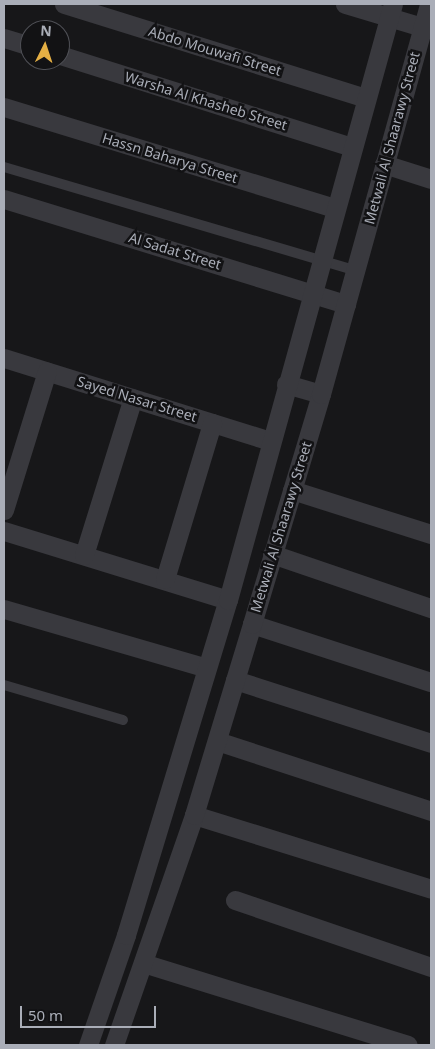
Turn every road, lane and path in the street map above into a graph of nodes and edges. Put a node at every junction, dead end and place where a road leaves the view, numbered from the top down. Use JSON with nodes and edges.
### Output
{"nodes":[{"id":1,"x":64,"y":4,"type":"edge"},
{"id":2,"x":345,"y":4,"type":"edge"},
{"id":3,"x":429,"y":4,"type":"edge"},
{"id":4,"x":391,"y":10,"type":"edge"},
{"id":5,"x":422,"y":26,"type":"junction"},
{"id":6,"x":4,"y":38,"type":"edge"},
{"id":7,"x":20,"y":43,"type":"edge"},
{"id":8,"x":70,"y":58,"type":"edge"},
{"id":9,"x":366,"y":98,"type":"junction"},
{"id":10,"x":4,"y":107,"type":"edge"},
{"id":11,"x":352,"y":147,"type":"junction"},
{"id":12,"x":384,"y":164,"type":"junction"},
{"id":13,"x":4,"y":166,"type":"edge"},
{"id":14,"x":431,"y":180,"type":"edge"},
{"id":15,"x":4,"y":199,"type":"edge"},
{"id":16,"x":335,"y":208,"type":"junction"},
{"id":17,"x":321,"y":260,"type":"junction"},
{"id":18,"x":355,"y":270,"type":"junction"},
{"id":19,"x":312,"y":293,"type":"junction"},
{"id":20,"x":346,"y":304,"type":"junction"},
{"id":21,"x":4,"y":358,"type":"edge"},
{"id":22,"x":47,"y":371,"type":"junction"},
{"id":23,"x":286,"y":384,"type":"junction"},
{"id":24,"x":321,"y":394,"type":"junction"},
{"id":25,"x":133,"y":398,"type":"junction"},
{"id":26,"x":212,"y":423,"type":"junction"},
{"id":27,"x":270,"y":441,"type":"junction"},
{"id":28,"x":292,"y":490,"type":"junction"},
{"id":29,"x":4,"y":510,"type":"edge"},
{"id":30,"x":4,"y":531,"type":"edge"},
{"id":31,"x":431,"y":534,"type":"edge"},
{"id":32,"x":272,"y":554,"type":"junction"},
{"id":33,"x":84,"y":555,"type":"junction"},
{"id":34,"x":165,"y":580,"type":"junction"},
{"id":35,"x":228,"y":600,"type":"junction"},
{"id":36,"x":4,"y":608,"type":"edge"},
{"id":37,"x":431,"y":608,"type":"edge"},
{"id":38,"x":252,"y":624,"type":"junction"},
{"id":39,"x":215,"y":643,"type":"junction"},
{"id":40,"x":244,"y":652,"type":"junction"},
{"id":41,"x":207,"y":668,"type":"junction"},
{"id":42,"x":235,"y":680,"type":"junction"},
{"id":43,"x":431,"y":682,"type":"edge"},
{"id":44,"x":4,"y":684,"type":"edge"},
{"id":45,"x":123,"y":720,"type":"dead end"},
{"id":46,"x":216,"y":741,"type":"junction"},
{"id":47,"x":431,"y":743,"type":"edge"},
{"id":48,"x":431,"y":811,"type":"edge"},
{"id":49,"x":194,"y":815,"type":"junction"},
{"id":50,"x":431,"y":889,"type":"edge"},
{"id":51,"x":235,"y":900,"type":"dead end"},
{"id":52,"x":143,"y":963,"type":"junction"},
{"id":53,"x":431,"y":967,"type":"edge"},
{"id":54,"x":90,"y":1041,"type":"edge"},
{"id":55,"x":117,"y":1045,"type":"edge"},
{"id":56,"x":408,"y":1045,"type":"edge"}],
"edges":[{"from":1,"to":9,"type":"street","name":"Abdo Mouwafi Street"},
{"from":2,"to":4,"type":"street"},
{"from":3,"to":5,"type":"street","name":"Metwali Al Shaarawy Street"},
{"from":4,"to":5,"type":"street"},
{"from":4,"to":9,"type":"street"},
{"from":5,"to":12,"type":"street","name":"Metwali Al Shaarawy Street"},
{"from":6,"to":7,"type":"street"},
{"from":8,"to":11,"type":"street","name":"Warsha Al Khasheb Street"},
{"from":9,"to":11,"type":"street"},
{"from":10,"to":16,"type":"street","name":"Hassn Baharya Street"},
{"from":11,"to":16,"type":"street"},
{"from":12,"to":14,"type":"street"},
{"from":12,"to":18,"type":"street","name":"Metwali Al Shaarawy Street"},
{"from":13,"to":17,"type":"lane"},
{"from":15,"to":19,"type":"street","name":"Al Sadat Street"},
{"from":16,"to":17,"type":"street"},
{"from":17,"to":18,"type":"lane"},
{"from":17,"to":19,"type":"street"},
{"from":18,"to":20,"type":"street","name":"Metwali Al Shaarawy Street"},
{"from":19,"to":20,"type":"street","name":"Al Sadat Street"},
{"from":19,"to":23,"type":"street"},
{"from":20,"to":24,"type":"street","name":"Metwali Al Shaarawy Street"},
{"from":21,"to":22,"type":"street","name":"Sayed Nasar Street"},
{"from":22,"to":25,"type":"street","name":"Sayed Nasar Street"},
{"from":22,"to":29,"type":"street"},
{"from":23,"to":24,"type":"street"},
{"from":23,"to":27,"type":"street"},
{"from":24,"to":28,"type":"street","name":"Metwali Al Shaarawy Street"},
{"from":25,"to":26,"type":"street","name":"Sayed Nasar Street"},
{"from":25,"to":33,"type":"street"},
{"from":26,"to":27,"type":"street","name":"Sayed Nasar Street"},
{"from":26,"to":34,"type":"street"},
{"from":27,"to":35,"type":"street"},
{"from":28,"to":31,"type":"street"},
{"from":28,"to":32,"type":"street","name":"Metwali Al Shaarawy Street"},
{"from":30,"to":33,"type":"street"},
{"from":32,"to":37,"type":"street"},
{"from":32,"to":38,"type":"street","name":"Metwali Al Shaarawy Street"},
{"from":33,"to":34,"type":"street"},
{"from":34,"to":35,"type":"street"},
{"from":35,"to":39,"type":"street"},
{"from":36,"to":41,"type":"street"},
{"from":38,"to":40,"type":"street","name":"Metwali Al Shaarawy Street"},
{"from":38,"to":43,"type":"street"},
{"from":39,"to":40,"type":"street"},
{"from":39,"to":41,"type":"street"},
{"from":40,"to":42,"type":"street","name":"Metwali Al Shaarawy Street"},
{"from":41,"to":54,"type":"street"},
{"from":42,"to":46,"type":"street","name":"Metwali Al Shaarawy Street"},
{"from":42,"to":47,"type":"street"},
{"from":44,"to":45,"type":"lane"},
{"from":46,"to":48,"type":"street"},
{"from":46,"to":49,"type":"street","name":"Metwali Al Shaarawy Street"},
{"from":49,"to":50,"type":"street"},
{"from":49,"to":52,"type":"street","name":"Metwali Al Shaarawy Street"},
{"from":51,"to":53,"type":"street"},
{"from":52,"to":55,"type":"street","name":"Metwali Al Shaarawy Street"},
{"from":52,"to":56,"type":"street"},
{"from":54,"to":55,"type":"street"}]}
